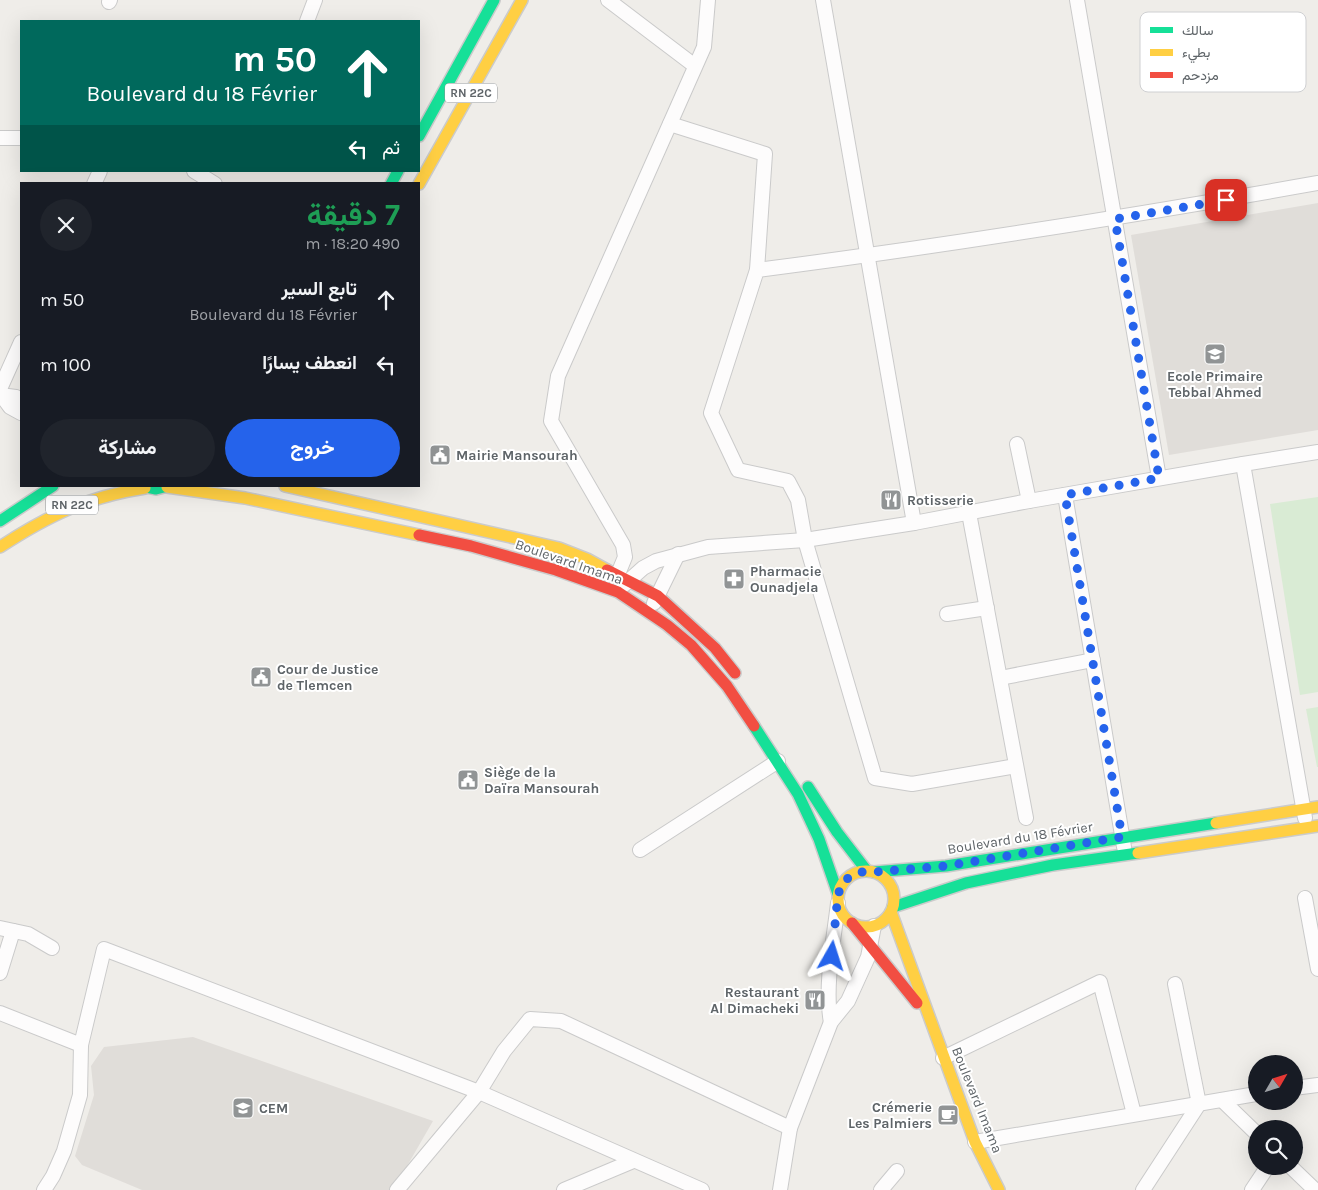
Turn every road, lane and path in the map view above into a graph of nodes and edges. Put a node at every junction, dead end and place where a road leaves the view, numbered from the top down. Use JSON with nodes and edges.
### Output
{"nodes":[{"id":1,"x":315,"y":0,"type":"edge"},
{"id":2,"x":494,"y":0,"type":"edge"},
{"id":3,"x":522,"y":0,"type":"edge"},
{"id":4,"x":608,"y":0,"type":"edge"},
{"id":5,"x":708,"y":0,"type":"edge"},
{"id":6,"x":823,"y":0,"type":"edge"},
{"id":7,"x":1077,"y":0,"type":"edge"},
{"id":8,"x":307,"y":20,"type":"edge"},
{"id":9,"x":695,"y":66,"type":"junction"},
{"id":10,"x":670,"y":124,"type":"junction"},
{"id":11,"x":420,"y":134,"type":"edge"},
{"id":12,"x":0,"y":138,"type":"edge"},
{"id":13,"x":20,"y":138,"type":"edge"},
{"id":14,"x":196,"y":172,"type":"edge"},
{"id":15,"x":212,"y":182,"type":"edge"},
{"id":16,"x":420,"y":182,"type":"edge"},
{"id":17,"x":1318,"y":183,"type":"edge"},
{"id":18,"x":1115,"y":219,"type":"junction"},
{"id":19,"x":868,"y":256,"type":"junction"},
{"id":20,"x":757,"y":270,"type":"junction"},
{"id":21,"x":20,"y":345,"type":"edge"},
{"id":22,"x":1,"y":393,"type":"edge"},
{"id":23,"x":20,"y":399,"type":"edge"},
{"id":24,"x":20,"y":412,"type":"edge"},
{"id":25,"x":1017,"y":444,"type":"dead end"},
{"id":26,"x":1318,"y":452,"type":"edge"},
{"id":27,"x":1244,"y":464,"type":"junction"},
{"id":28,"x":1159,"y":478,"type":"junction"},
{"id":29,"x":51,"y":487,"type":"edge"},
{"id":30,"x":144,"y":487,"type":"edge"},
{"id":31,"x":163,"y":487,"type":"edge"},
{"id":32,"x":173,"y":487,"type":"edge"},
{"id":33,"x":289,"y":487,"type":"edge"},
{"id":34,"x":1065,"y":495,"type":"junction"},
{"id":35,"x":1029,"y":501,"type":"junction"},
{"id":36,"x":969,"y":513,"type":"junction"},
{"id":37,"x":0,"y":521,"type":"edge"},
{"id":38,"x":914,"y":523,"type":"junction"},
{"id":39,"x":805,"y":540,"type":"junction"},
{"id":40,"x":0,"y":547,"type":"edge"},
{"id":41,"x":678,"y":554,"type":"junction"},
{"id":42,"x":623,"y":577,"type":"junction"},
{"id":43,"x":618,"y":592,"type":"junction"},
{"id":44,"x":658,"y":596,"type":"junction"},
{"id":45,"x":987,"y":608,"type":"junction"},
{"id":46,"x":648,"y":611,"type":"junction"},
{"id":47,"x":947,"y":614,"type":"dead end"},
{"id":48,"x":1093,"y":660,"type":"junction"},
{"id":49,"x":1000,"y":678,"type":"junction"},
{"id":50,"x":743,"y":684,"type":"dead end"},
{"id":51,"x":778,"y":761,"type":"junction"},
{"id":52,"x":1016,"y":766,"type":"junction"},
{"id":53,"x":802,"y":776,"type":"dead end"},
{"id":54,"x":1318,"y":807,"type":"edge"},
{"id":55,"x":1304,"y":809,"type":"junction"},
{"id":56,"x":1026,"y":818,"type":"dead end"},
{"id":57,"x":1312,"y":827,"type":"edge"},
{"id":58,"x":1122,"y":837,"type":"junction"},
{"id":59,"x":640,"y":850,"type":"dead end"},
{"id":60,"x":1125,"y":854,"type":"junction"},
{"id":61,"x":870,"y":872,"type":"junction"},
{"id":62,"x":838,"y":898,"type":"junction"},
{"id":63,"x":1305,"y":898,"type":"dead end"},
{"id":64,"x":892,"y":909,"type":"junction"},
{"id":65,"x":852,"y":923,"type":"junction"},
{"id":66,"x":874,"y":926,"type":"junction"},
{"id":67,"x":6,"y":929,"type":"edge"},
{"id":68,"x":870,"y":944,"type":"junction"},
{"id":69,"x":52,"y":948,"type":"dead end"},
{"id":70,"x":1318,"y":969,"type":"edge"},
{"id":71,"x":0,"y":973,"type":"edge"},
{"id":72,"x":1175,"y":984,"type":"dead end"},
{"id":73,"x":0,"y":1013,"type":"edge"},
{"id":74,"x":930,"y":1019,"type":"junction"},
{"id":75,"x":831,"y":1022,"type":"junction"},
{"id":76,"x":81,"y":1045,"type":"junction"},
{"id":77,"x":943,"y":1058,"type":"junction"},
{"id":78,"x":1318,"y":1084,"type":"edge"},
{"id":79,"x":1303,"y":1086,"type":"edge"},
{"id":80,"x":480,"y":1092,"type":"junction"},
{"id":81,"x":1248,"y":1095,"type":"edge"},
{"id":82,"x":1222,"y":1100,"type":"junction"},
{"id":83,"x":1199,"y":1104,"type":"junction"},
{"id":84,"x":1134,"y":1114,"type":"junction"},
{"id":85,"x":1248,"y":1125,"type":"edge"},
{"id":86,"x":790,"y":1128,"type":"junction"},
{"id":87,"x":975,"y":1142,"type":"junction"},
{"id":88,"x":633,"y":1161,"type":"junction"},
{"id":89,"x":897,"y":1171,"type":"dead end"},
{"id":90,"x":1262,"y":1175,"type":"edge"},
{"id":91,"x":1299,"y":1175,"type":"edge"},
{"id":92,"x":44,"y":1190,"type":"edge"},
{"id":93,"x":397,"y":1190,"type":"edge"},
{"id":94,"x":564,"y":1190,"type":"edge"},
{"id":95,"x":702,"y":1190,"type":"edge"},
{"id":96,"x":780,"y":1190,"type":"edge"},
{"id":97,"x":881,"y":1190,"type":"edge"},
{"id":98,"x":999,"y":1190,"type":"edge"},
{"id":99,"x":1143,"y":1190,"type":"edge"},
{"id":100,"x":1252,"y":1190,"type":"edge"},
{"id":101,"x":1315,"y":1190,"type":"edge"}],
"edges":[{"from":1,"to":8,"type":"street"},
{"from":2,"to":11,"type":"main road","number":"RN 22C"},
{"from":3,"to":16,"type":"main road","number":"RN 22C"},
{"from":4,"to":9,"type":"street"},
{"from":5,"to":9,"type":"street"},
{"from":6,"to":19,"type":"street"},
{"from":7,"to":18,"type":"street"},
{"from":9,"to":10,"type":"street"},
{"from":10,"to":20,"type":"street"},
{"from":10,"to":42,"type":"street"},
{"from":12,"to":13,"type":"street"},
{"from":14,"to":15,"type":"street"},
{"from":17,"to":18,"type":"street"},
{"from":18,"to":19,"type":"street"},
{"from":18,"to":28,"type":"street"},
{"from":19,"to":20,"type":"street"},
{"from":19,"to":38,"type":"street"},
{"from":20,"to":39,"type":"street"},
{"from":21,"to":22,"type":"street"},
{"from":22,"to":23,"type":"street"},
{"from":22,"to":24,"type":"street"},
{"from":25,"to":35,"type":"street"},
{"from":26,"to":27,"type":"street"},
{"from":27,"to":28,"type":"street"},
{"from":27,"to":55,"type":"street"},
{"from":28,"to":34,"type":"street"},
{"from":29,"to":37,"type":"main road","number":"RN 22C"},
{"from":30,"to":31,"type":"main road","name":"Boulevard Imama"},
{"from":30,"to":40,"type":"main road","number":"RN 22C"},
{"from":32,"to":43,"type":"main road","name":"Boulevard Imama"},
{"from":33,"to":42,"type":"main road","name":"Boulevard Imama"},
{"from":34,"to":35,"type":"street"},
{"from":34,"to":48,"type":"street"},
{"from":35,"to":36,"type":"street"},
{"from":36,"to":38,"type":"street"},
{"from":36,"to":45,"type":"street"},
{"from":38,"to":39,"type":"street"},
{"from":39,"to":41,"type":"street"},
{"from":39,"to":52,"type":"street"},
{"from":41,"to":42,"type":"street"},
{"from":41,"to":44,"type":"street"},
{"from":42,"to":43,"type":"street"},
{"from":42,"to":44,"type":"main road","name":"Boulevard Imama"},
{"from":43,"to":46,"type":"main road","name":"Boulevard Imama"},
{"from":44,"to":46,"type":"street"},
{"from":44,"to":50,"type":"main road","name":"Boulevard Imama"},
{"from":45,"to":47,"type":"street"},
{"from":45,"to":49,"type":"street"},
{"from":46,"to":51,"type":"main road","name":"Boulevard Imama"},
{"from":48,"to":49,"type":"street"},
{"from":48,"to":58,"type":"street"},
{"from":49,"to":52,"type":"street"},
{"from":51,"to":59,"type":"street"},
{"from":51,"to":62,"type":"main road","name":"Boulevard Imama"},
{"from":52,"to":56,"type":"street"},
{"from":53,"to":61,"type":"main road"},
{"from":54,"to":55,"type":"main road","name":"Boulevard du 18 Février"},
{"from":55,"to":57,"type":"street"},
{"from":55,"to":58,"type":"main road","name":"Boulevard du 18 Février"},
{"from":57,"to":60,"type":"main road"},
{"from":58,"to":60,"type":"street"},
{"from":58,"to":61,"type":"main road","name":"Boulevard du 18 Février"},
{"from":60,"to":64,"type":"main road"},
{"from":61,"to":62,"type":"main road"},
{"from":61,"to":64,"type":"main road"},
{"from":62,"to":65,"type":"main road"},
{"from":62,"to":75,"type":"street"},
{"from":63,"to":70,"type":"street"},
{"from":64,"to":66,"type":"main road"},
{"from":64,"to":74,"type":"main road","name":"Boulevard Imama"},
{"from":65,"to":66,"type":"main road"},
{"from":65,"to":68,"type":"main road","name":"Boulevard Imama"},
{"from":66,"to":68,"type":"street"},
{"from":67,"to":69,"type":"street"},
{"from":67,"to":71,"type":"street"},
{"from":68,"to":74,"type":"main road","name":"Boulevard Imama"},
{"from":68,"to":75,"type":"street"},
{"from":72,"to":83,"type":"street"},
{"from":73,"to":76,"type":"street"},
{"from":74,"to":77,"type":"main road","name":"Boulevard Imama"},
{"from":75,"to":86,"type":"street"},
{"from":76,"to":80,"type":"street"},
{"from":76,"to":92,"type":"street"},
{"from":77,"to":84,"type":"street"},
{"from":77,"to":87,"type":"main road","name":"Boulevard Imama"},
{"from":78,"to":79,"type":"street"},
{"from":80,"to":86,"type":"street"},
{"from":80,"to":88,"type":"street"},
{"from":80,"to":93,"type":"street"},
{"from":81,"to":82,"type":"street"},
{"from":82,"to":83,"type":"street"},
{"from":82,"to":85,"type":"street"},
{"from":83,"to":84,"type":"street"},
{"from":83,"to":99,"type":"street"},
{"from":84,"to":87,"type":"street"},
{"from":86,"to":96,"type":"street"},
{"from":87,"to":98,"type":"main road","name":"Boulevard Imama"},
{"from":88,"to":94,"type":"street"},
{"from":88,"to":95,"type":"street"},
{"from":89,"to":97,"type":"street"},
{"from":90,"to":100,"type":"street"},
{"from":91,"to":101,"type":"street"}]}
